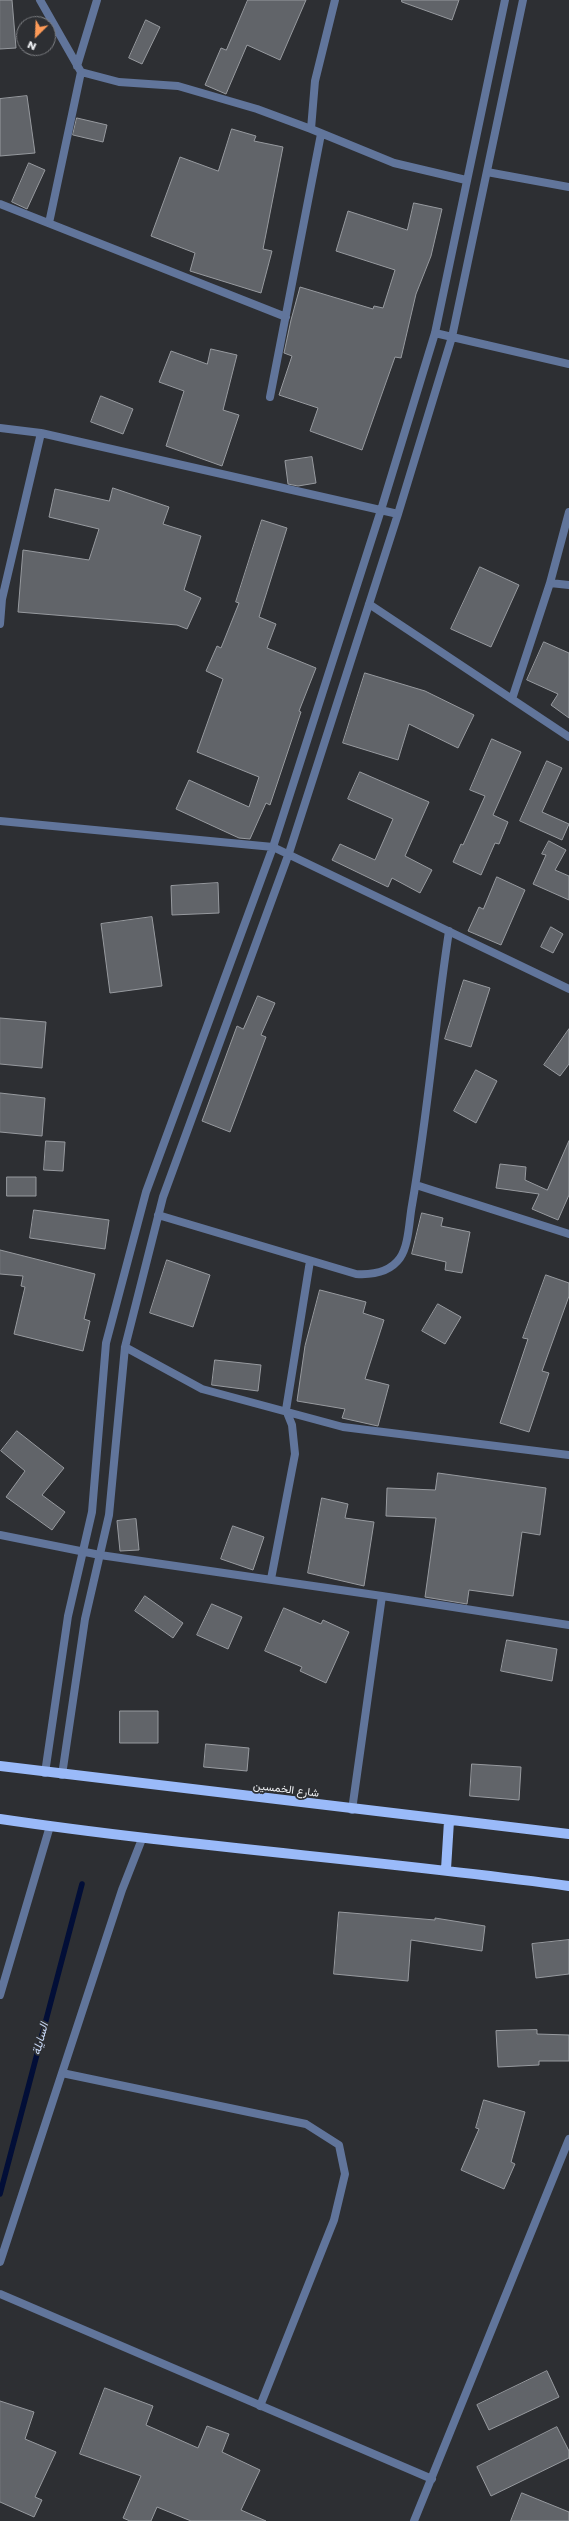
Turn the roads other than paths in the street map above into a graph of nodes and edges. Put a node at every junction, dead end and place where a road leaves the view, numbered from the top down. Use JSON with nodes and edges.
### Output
{"nodes":[{"id":1,"x":40,"y":0,"type":"edge"},
{"id":2,"x":97,"y":0,"type":"edge"},
{"id":3,"x":335,"y":0,"type":"edge"},
{"id":4,"x":505,"y":0,"type":"edge"},
{"id":5,"x":523,"y":0,"type":"edge"},
{"id":6,"x":79,"y":69,"type":"junction"},
{"id":7,"x":311,"y":129,"type":"junction"},
{"id":8,"x":321,"y":134,"type":"junction"},
{"id":9,"x":487,"y":172,"type":"junction"},
{"id":10,"x":466,"y":180,"type":"junction"},
{"id":11,"x":569,"y":187,"type":"edge"},
{"id":12,"x":0,"y":204,"type":"edge"},
{"id":13,"x":49,"y":223,"type":"junction"},
{"id":14,"x":286,"y":317,"type":"junction"},
{"id":15,"x":435,"y":333,"type":"junction"},
{"id":16,"x":452,"y":337,"type":"junction"},
{"id":17,"x":569,"y":364,"type":"edge"},
{"id":18,"x":270,"y":397,"type":"dead end"},
{"id":19,"x":0,"y":428,"type":"edge"},
{"id":20,"x":41,"y":433,"type":"junction"},
{"id":21,"x":381,"y":510,"type":"junction"},
{"id":22,"x":569,"y":512,"type":"edge"},
{"id":23,"x":398,"y":514,"type":"junction"},
{"id":24,"x":550,"y":583,"type":"junction"},
{"id":25,"x":569,"y":585,"type":"edge"},
{"id":26,"x":1,"y":599,"type":"edge"},
{"id":27,"x":369,"y":604,"type":"junction"},
{"id":28,"x":0,"y":624,"type":"edge"},
{"id":29,"x":512,"y":699,"type":"junction"},
{"id":30,"x":569,"y":737,"type":"edge"},
{"id":31,"x":0,"y":821,"type":"edge"},
{"id":32,"x":273,"y":847,"type":"junction"},
{"id":33,"x":289,"y":853,"type":"junction"},
{"id":34,"x":449,"y":931,"type":"junction"},
{"id":35,"x":569,"y":989,"type":"edge"},
{"id":36,"x":416,"y":1185,"type":"junction"},
{"id":37,"x":158,"y":1215,"type":"junction"},
{"id":38,"x":569,"y":1234,"type":"edge"},
{"id":39,"x":310,"y":1260,"type":"junction"},
{"id":40,"x":125,"y":1347,"type":"junction"},
{"id":41,"x":286,"y":1410,"type":"junction"},
{"id":42,"x":569,"y":1455,"type":"edge"},
{"id":43,"x":0,"y":1535,"type":"edge"},
{"id":44,"x":83,"y":1551,"type":"junction"},
{"id":45,"x":100,"y":1555,"type":"junction"},
{"id":46,"x":271,"y":1579,"type":"junction"},
{"id":47,"x":382,"y":1596,"type":"junction"},
{"id":48,"x":569,"y":1625,"type":"edge"},
{"id":49,"x":0,"y":1766,"type":"edge"},
{"id":50,"x":45,"y":1773,"type":"junction"},
{"id":51,"x":62,"y":1775,"type":"junction"},
{"id":52,"x":352,"y":1810,"type":"junction"},
{"id":53,"x":0,"y":1819,"type":"edge"},
{"id":54,"x":449,"y":1821,"type":"junction"},
{"id":55,"x":50,"y":1826,"type":"junction"},
{"id":56,"x":569,"y":1834,"type":"edge"},
{"id":57,"x":142,"y":1839,"type":"junction"},
{"id":58,"x":446,"y":1869,"type":"junction"},
{"id":59,"x":569,"y":1886,"type":"edge"},
{"id":60,"x":0,"y":1995,"type":"edge"},
{"id":61,"x":62,"y":2072,"type":"junction"},
{"id":62,"x":569,"y":2139,"type":"edge"},
{"id":63,"x":0,"y":2262,"type":"edge"},
{"id":64,"x":0,"y":2294,"type":"edge"},
{"id":65,"x":260,"y":2406,"type":"junction"},
{"id":66,"x":432,"y":2479,"type":"junction"},
{"id":67,"x":414,"y":2521,"type":"edge"}],
"edges":[{"from":1,"to":6,"type":"street"},
{"from":2,"to":6,"type":"street"},
{"from":3,"to":7,"type":"street"},
{"from":4,"to":10,"type":"street"},
{"from":5,"to":9,"type":"street"},
{"from":6,"to":7,"type":"street"},
{"from":6,"to":13,"type":"street"},
{"from":7,"to":8,"type":"street"},
{"from":8,"to":10,"type":"street"},
{"from":8,"to":14,"type":"street"},
{"from":9,"to":11,"type":"street"},
{"from":9,"to":16,"type":"street"},
{"from":10,"to":15,"type":"street"},
{"from":12,"to":13,"type":"street"},
{"from":13,"to":14,"type":"street"},
{"from":14,"to":18,"type":"street"},
{"from":15,"to":16,"type":"street"},
{"from":15,"to":21,"type":"street"},
{"from":16,"to":17,"type":"street"},
{"from":16,"to":23,"type":"street"},
{"from":19,"to":20,"type":"street"},
{"from":20,"to":21,"type":"street"},
{"from":20,"to":26,"type":"street"},
{"from":21,"to":23,"type":"street"},
{"from":21,"to":32,"type":"street"},
{"from":22,"to":24,"type":"street"},
{"from":23,"to":27,"type":"street"},
{"from":24,"to":25,"type":"street"},
{"from":24,"to":29,"type":"street"},
{"from":26,"to":28,"type":"street"},
{"from":27,"to":29,"type":"street"},
{"from":27,"to":33,"type":"street"},
{"from":29,"to":30,"type":"street"},
{"from":31,"to":32,"type":"street"},
{"from":32,"to":33,"type":"street"},
{"from":32,"to":44,"type":"street"},
{"from":33,"to":34,"type":"street"},
{"from":33,"to":37,"type":"street"},
{"from":34,"to":35,"type":"street"},
{"from":34,"to":36,"type":"street"},
{"from":36,"to":38,"type":"street"},
{"from":36,"to":39,"type":"street"},
{"from":37,"to":39,"type":"street"},
{"from":37,"to":40,"type":"street"},
{"from":39,"to":41,"type":"street"},
{"from":40,"to":41,"type":"street"},
{"from":40,"to":45,"type":"street"},
{"from":41,"to":42,"type":"street"},
{"from":41,"to":46,"type":"street"},
{"from":43,"to":44,"type":"street"},
{"from":44,"to":45,"type":"street"},
{"from":44,"to":50,"type":"street"},
{"from":45,"to":46,"type":"street"},
{"from":45,"to":51,"type":"street"},
{"from":46,"to":47,"type":"street"},
{"from":47,"to":48,"type":"street"},
{"from":47,"to":52,"type":"street"},
{"from":49,"to":50,"type":"main road","name":"شارع الخمسين"},
{"from":50,"to":51,"type":"main road","name":"شارع الخمسين"},
{"from":51,"to":52,"type":"main road","name":"شارع الخمسين"},
{"from":52,"to":54,"type":"main road","name":"شارع الخمسين"},
{"from":53,"to":55,"type":"main road"},
{"from":54,"to":56,"type":"main road","name":"شارع الخمسين"},
{"from":54,"to":58,"type":"main road"},
{"from":55,"to":57,"type":"main road"},
{"from":55,"to":60,"type":"street"},
{"from":57,"to":58,"type":"main road"},
{"from":57,"to":61,"type":"street"},
{"from":58,"to":59,"type":"main road"},
{"from":61,"to":63,"type":"street"},
{"from":61,"to":65,"type":"street"},
{"from":62,"to":66,"type":"street"},
{"from":64,"to":65,"type":"street"},
{"from":65,"to":66,"type":"street"},
{"from":66,"to":67,"type":"street"}]}
